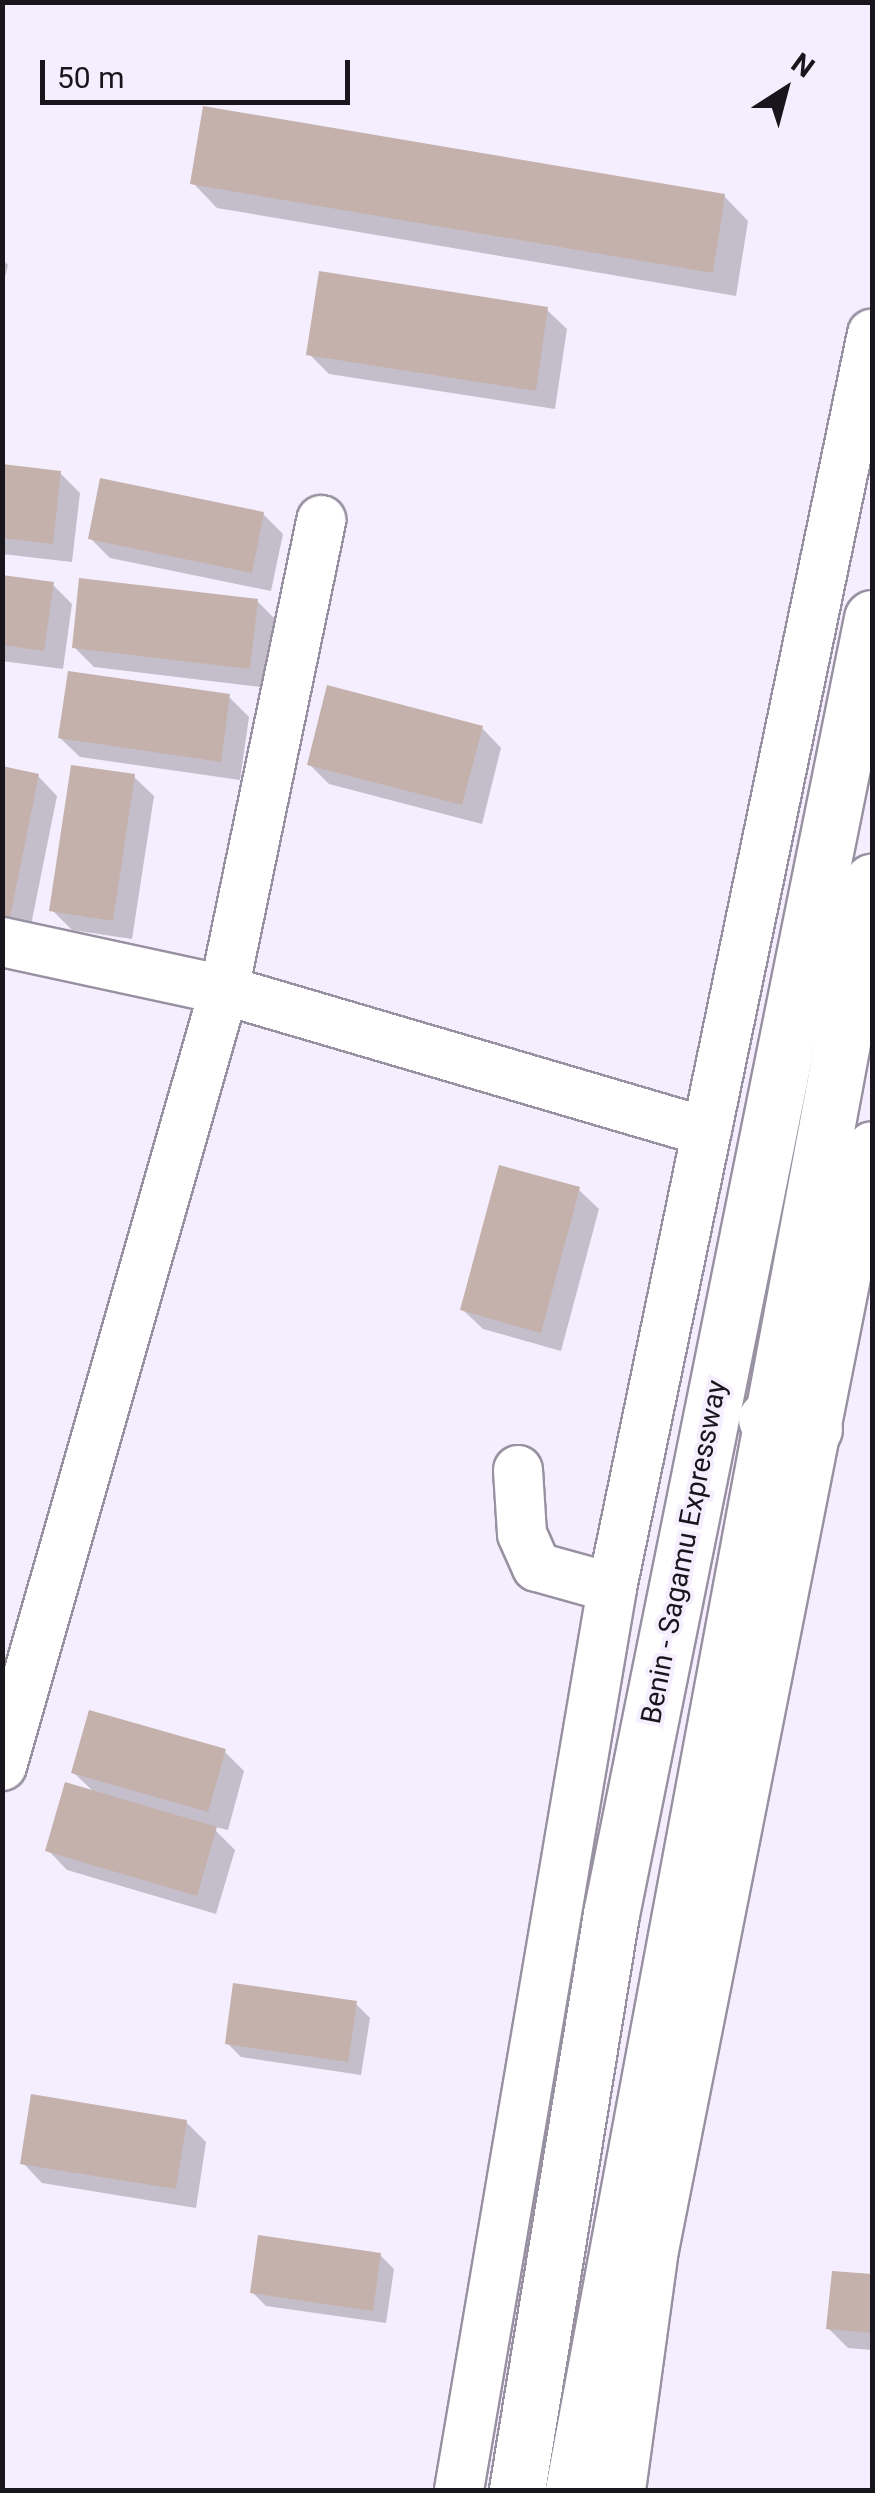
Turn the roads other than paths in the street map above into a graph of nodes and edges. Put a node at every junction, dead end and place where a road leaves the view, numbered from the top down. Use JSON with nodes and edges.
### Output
{"nodes":[{"id":1,"x":872,"y":334,"type":"edge"},
{"id":2,"x":321,"y":520,"type":"dead end"},
{"id":3,"x":872,"y":618,"type":"edge"},
{"id":4,"x":872,"y":882,"type":"edge"},
{"id":5,"x":2,"y":942,"type":"edge"},
{"id":6,"x":224,"y":990,"type":"junction"},
{"id":7,"x":707,"y":1132,"type":"junction"},
{"id":8,"x":872,"y":1146,"type":"edge"},
{"id":9,"x":790,"y":1424,"type":"junction"},
{"id":10,"x":518,"y":1470,"type":"dead end"},
{"id":11,"x":612,"y":1588,"type":"junction"},
{"id":12,"x":2,"y":1766,"type":"edge"},
{"id":13,"x":460,"y":2490,"type":"edge"},
{"id":14,"x":517,"y":2490,"type":"edge"},
{"id":15,"x":573,"y":2490,"type":"edge"},
{"id":16,"x":621,"y":2490,"type":"edge"}],
"edges":[{"from":1,"to":7,"type":"street"},
{"from":2,"to":6,"type":"street"},
{"from":3,"to":14,"type":"highway","name":"Benin - Sagamu Expressway"},
{"from":4,"to":9,"type":"highway"},
{"from":5,"to":6,"type":"street"},
{"from":6,"to":7,"type":"street"},
{"from":6,"to":12,"type":"street"},
{"from":7,"to":11,"type":"street"},
{"from":8,"to":9,"type":"street"},
{"from":9,"to":15,"type":"highway"},
{"from":9,"to":16,"type":"street"},
{"from":10,"to":11,"type":"street"},
{"from":11,"to":13,"type":"street"}]}
